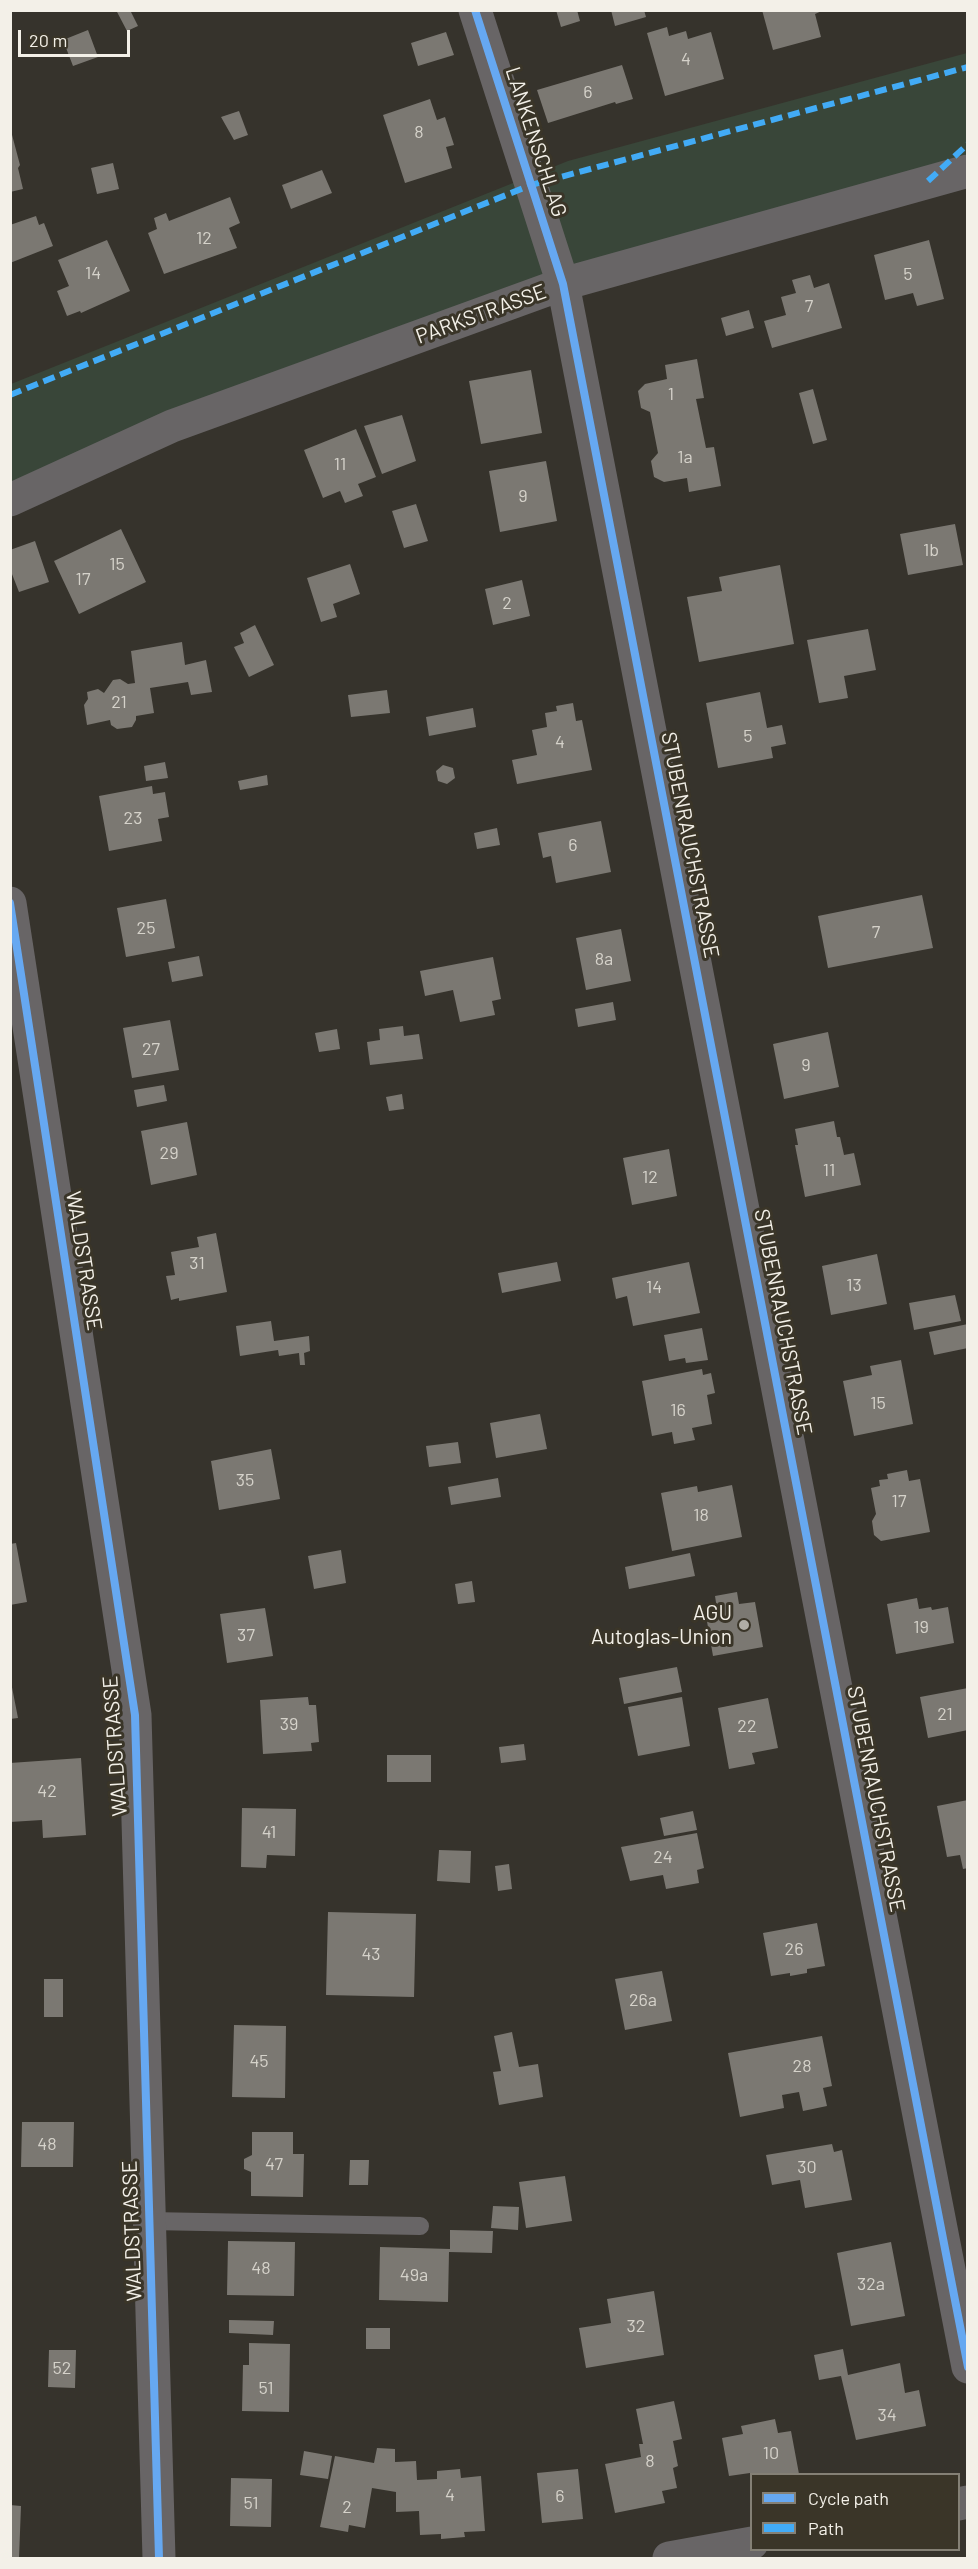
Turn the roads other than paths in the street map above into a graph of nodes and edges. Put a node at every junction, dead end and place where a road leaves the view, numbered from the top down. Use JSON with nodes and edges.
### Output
{"nodes":[{"id":1,"x":475,"y":10,"type":"edge"},
{"id":2,"x":968,"y":171,"type":"edge"},
{"id":3,"x":563,"y":284,"type":"junction"},
{"id":4,"x":10,"y":500,"type":"edge"},
{"id":5,"x":10,"y":903,"type":"edge"},
{"id":6,"x":150,"y":2221,"type":"junction"},
{"id":7,"x":420,"y":2226,"type":"dead end"},
{"id":8,"x":968,"y":2367,"type":"edge"},
{"id":9,"x":750,"y":2543,"type":"edge"},
{"id":10,"x":159,"y":2559,"type":"edge"},
{"id":11,"x":669,"y":2559,"type":"edge"}],
"edges":[{"from":1,"to":3,"type":"street","name":"LANKENSCHLAG"},
{"from":2,"to":3,"type":"street","name":"PARKSTRASSE"},
{"from":3,"to":4,"type":"street","name":"PARKSTRASSE"},
{"from":3,"to":8,"type":"street","name":"STUBENRAUCHSTRASSE"},
{"from":5,"to":6,"type":"street","name":"WALDSTRASSE"},
{"from":6,"to":7,"type":"lane"},
{"from":6,"to":10,"type":"street","name":"WALDSTRASSE"},
{"from":9,"to":11,"type":"street"}]}
